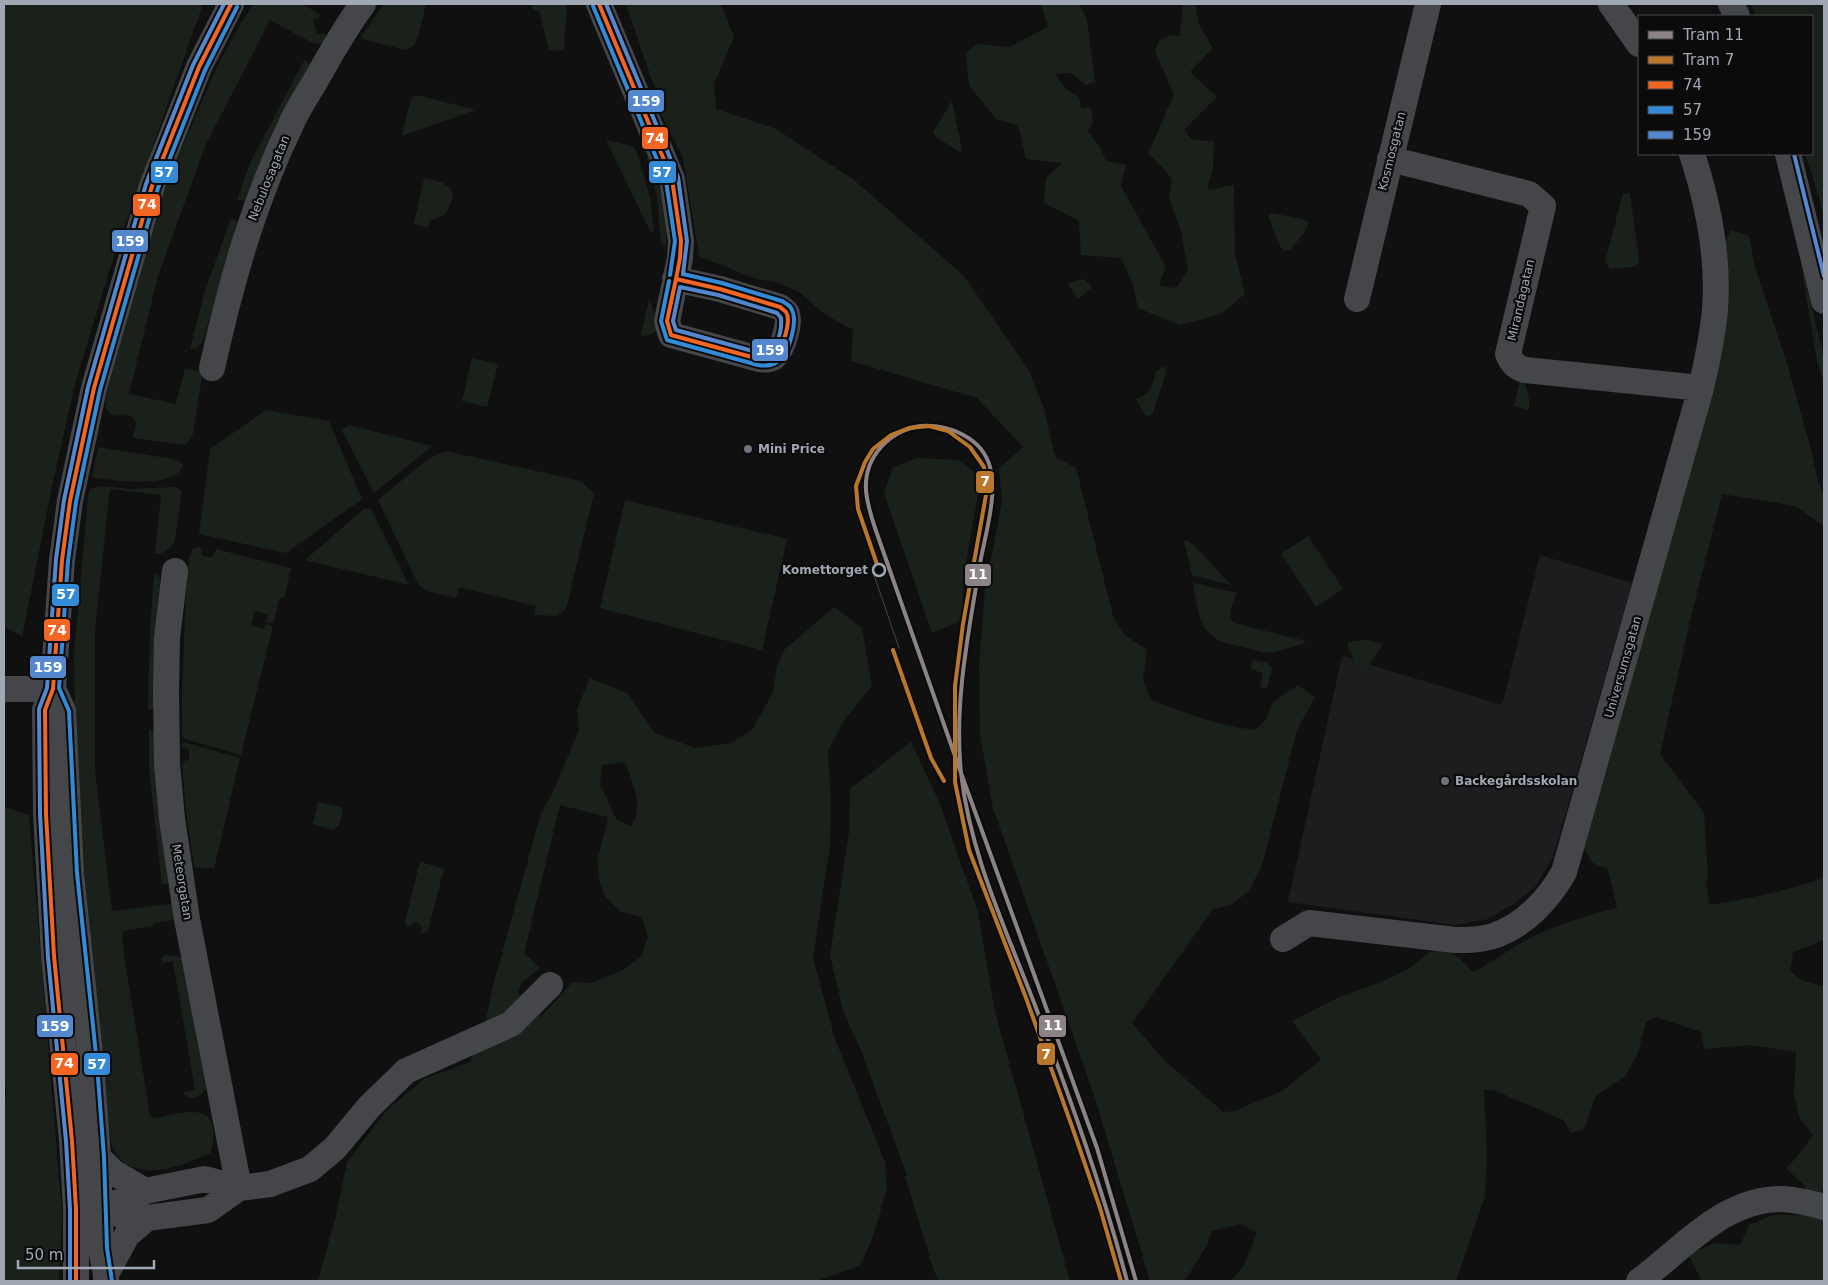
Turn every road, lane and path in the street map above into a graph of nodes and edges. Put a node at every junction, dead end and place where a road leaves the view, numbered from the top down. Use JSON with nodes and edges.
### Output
{"nodes":[{"id":1,"x":231,"y":4,"type":"edge"},
{"id":2,"x":363,"y":4,"type":"edge"},
{"id":3,"x":599,"y":4,"type":"edge"},
{"id":4,"x":1428,"y":4,"type":"edge"},
{"id":5,"x":1611,"y":4,"type":"edge"},
{"id":6,"x":1638,"y":43,"type":"edge"},
{"id":7,"x":1692,"y":155,"type":"edge"},
{"id":8,"x":1788,"y":155,"type":"edge"},
{"id":9,"x":1390,"y":159,"type":"junction"},
{"id":10,"x":675,"y":279,"type":"dead end"},
{"id":11,"x":1357,"y":299,"type":"dead end"},
{"id":12,"x":1824,"y":301,"type":"edge"},
{"id":13,"x":212,"y":368,"type":"dead end"},
{"id":14,"x":1701,"y":388,"type":"junction"},
{"id":15,"x":176,"y":571,"type":"dead end"},
{"id":16,"x":4,"y":689,"type":"edge"},
{"id":17,"x":53,"y":689,"type":"junction"},
{"id":18,"x":1283,"y":939,"type":"dead end"},
{"id":19,"x":550,"y":985,"type":"dead end"},
{"id":20,"x":98,"y":1157,"type":"junction"},
{"id":21,"x":239,"y":1188,"type":"junction"},
{"id":22,"x":145,"y":1192,"type":"junction"},
{"id":23,"x":1824,"y":1206,"type":"edge"},
{"id":24,"x":88,"y":1208,"type":"junction"},
{"id":25,"x":147,"y":1218,"type":"junction"},
{"id":26,"x":106,"y":1277,"type":"edge"},
{"id":27,"x":76,"y":1281,"type":"edge"},
{"id":28,"x":1639,"y":1281,"type":"edge"}],
"edges":[{"from":1,"to":17,"type":"street"},
{"from":2,"to":13,"type":"street","name":"Nebulosagatan"},
{"from":3,"to":10,"type":"street"},
{"from":4,"to":9,"type":"street","name":"Kosmosgatan"},
{"from":5,"to":6,"type":"street"},
{"from":7,"to":14,"type":"street","name":"Universumsgatan"},
{"from":8,"to":12,"type":"street"},
{"from":9,"to":11,"type":"street","name":"Kosmosgatan"},
{"from":9,"to":14,"type":"street","name":"Mirandagatan"},
{"from":14,"to":18,"type":"street","name":"Universumsgatan"},
{"from":15,"to":21,"type":"street","name":"Meteorgatan"},
{"from":16,"to":17,"type":"street"},
{"from":17,"to":20,"type":"street"},
{"from":17,"to":24,"type":"street"},
{"from":19,"to":21,"type":"street"},
{"from":20,"to":22,"type":"street"},
{"from":20,"to":24,"type":"street"},
{"from":21,"to":22,"type":"street"},
{"from":21,"to":25,"type":"street"},
{"from":22,"to":24,"type":"street"},
{"from":23,"to":28,"type":"street"},
{"from":24,"to":25,"type":"street"},
{"from":24,"to":26,"type":"street"},
{"from":24,"to":27,"type":"street"},
{"from":25,"to":26,"type":"street"}]}
